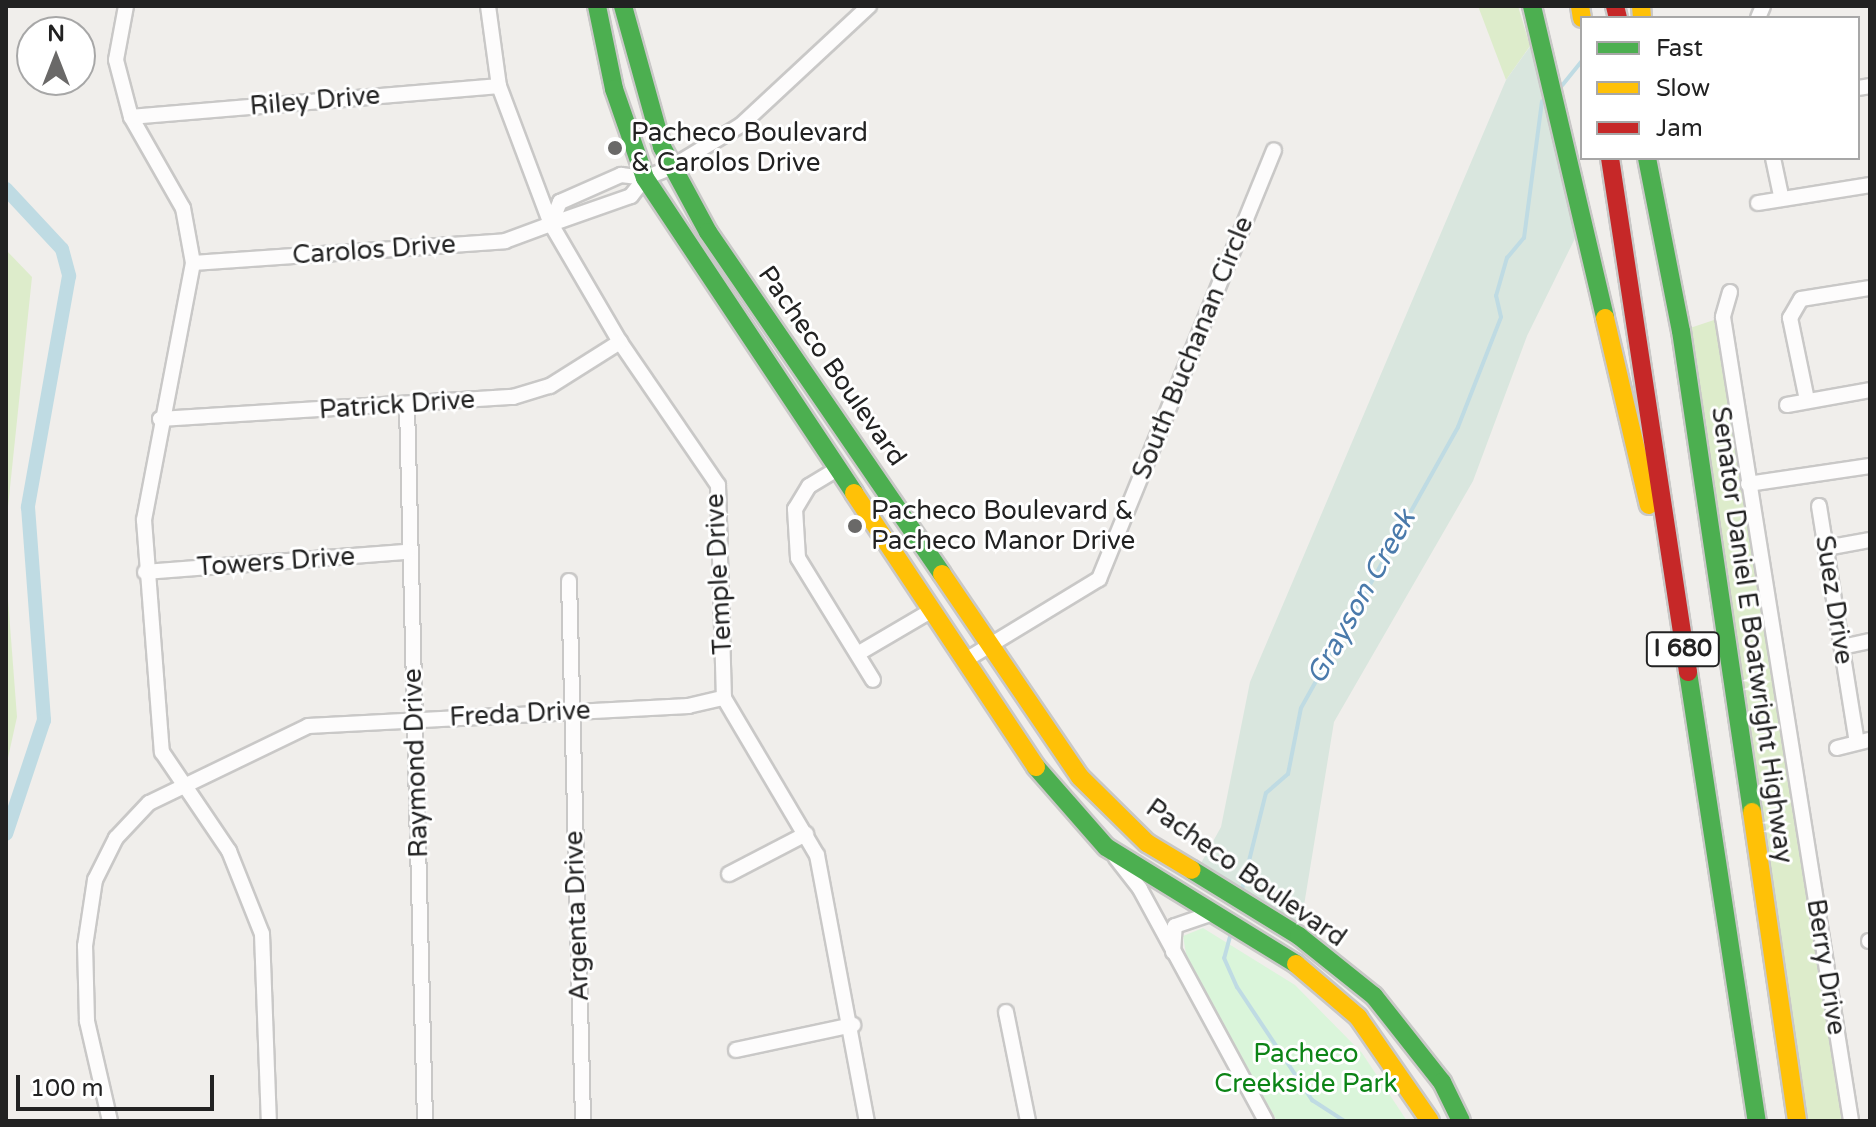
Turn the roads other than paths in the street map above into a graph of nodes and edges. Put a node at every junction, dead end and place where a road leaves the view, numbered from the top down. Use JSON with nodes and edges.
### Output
{"nodes":[{"id":1,"x":126,"y":6,"type":"edge"},
{"id":2,"x":488,"y":6,"type":"edge"},
{"id":3,"x":597,"y":6,"type":"edge"},
{"id":4,"x":623,"y":6,"type":"edge"},
{"id":5,"x":869,"y":6,"type":"edge"},
{"id":6,"x":1532,"y":6,"type":"edge"},
{"id":7,"x":499,"y":86,"type":"junction"},
{"id":8,"x":131,"y":117,"type":"junction"},
{"id":9,"x":1274,"y":150,"type":"dead end"},
{"id":10,"x":1647,"y":160,"type":"edge"},
{"id":11,"x":1773,"y":160,"type":"edge"},
{"id":12,"x":1612,"y":167,"type":"edge"},
{"id":13,"x":670,"y":168,"type":"junction"},
{"id":14,"x":645,"y":178,"type":"junction"},
{"id":15,"x":1870,"y":185,"type":"edge"},
{"id":16,"x":1781,"y":197,"type":"junction"},
{"id":17,"x":1758,"y":203,"type":"dead end"},
{"id":18,"x":551,"y":224,"type":"junction"},
{"id":19,"x":193,"y":263,"type":"junction"},
{"id":20,"x":1870,"y":288,"type":"edge"},
{"id":21,"x":1730,"y":292,"type":"dead end"},
{"id":22,"x":620,"y":342,"type":"junction"},
{"id":23,"x":1870,"y":390,"type":"edge"},
{"id":24,"x":1807,"y":400,"type":"junction"},
{"id":25,"x":1787,"y":405,"type":"dead end"},
{"id":26,"x":407,"y":406,"type":"junction"},
{"id":27,"x":160,"y":419,"type":"junction"},
{"id":28,"x":1870,"y":466,"type":"edge"},
{"id":29,"x":834,"y":471,"type":"junction"},
{"id":30,"x":1748,"y":484,"type":"junction"},
{"id":31,"x":1819,"y":506,"type":"dead end"},
{"id":32,"x":1870,"y":540,"type":"edge"},
{"id":33,"x":1826,"y":548,"type":"junction"},
{"id":34,"x":407,"y":552,"type":"junction"},
{"id":35,"x":145,"y":572,"type":"junction"},
{"id":36,"x":569,"y":581,"type":"dead end"},
{"id":37,"x":929,"y":612,"type":"junction"},
{"id":38,"x":1679,"y":619,"type":"junction"},
{"id":39,"x":1870,"y":641,"type":"edge"},
{"id":40,"x":992,"y":643,"type":"junction"},
{"id":41,"x":1842,"y":647,"type":"junction"},
{"id":42,"x":859,"y":653,"type":"junction"},
{"id":43,"x":964,"y":661,"type":"junction"},
{"id":44,"x":873,"y":680,"type":"dead end"},
{"id":45,"x":724,"y":698,"type":"junction"},
{"id":46,"x":571,"y":711,"type":"junction"},
{"id":47,"x":416,"y":720,"type":"junction"},
{"id":48,"x":1864,"y":741,"type":"edge"},
{"id":49,"x":1837,"y":748,"type":"dead end"},
{"id":50,"x":183,"y":782,"type":"junction"},
{"id":51,"x":806,"y":834,"type":"junction"},
{"id":52,"x":1106,"y":847,"type":"junction"},
{"id":53,"x":729,"y":874,"type":"dead end"},
{"id":54,"x":1212,"y":913,"type":"junction"},
{"id":55,"x":1173,"y":957,"type":"junction"},
{"id":56,"x":1006,"y":1012,"type":"dead end"},
{"id":57,"x":853,"y":1025,"type":"junction"},
{"id":58,"x":736,"y":1050,"type":"dead end"},
{"id":59,"x":110,"y":1121,"type":"edge"},
{"id":60,"x":269,"y":1121,"type":"edge"},
{"id":61,"x":425,"y":1121,"type":"edge"},
{"id":62,"x":583,"y":1121,"type":"edge"},
{"id":63,"x":867,"y":1121,"type":"edge"},
{"id":64,"x":1028,"y":1121,"type":"edge"},
{"id":65,"x":1266,"y":1121,"type":"edge"},
{"id":66,"x":1430,"y":1121,"type":"edge"},
{"id":67,"x":1461,"y":1121,"type":"edge"},
{"id":68,"x":1757,"y":1121,"type":"edge"},
{"id":69,"x":1797,"y":1121,"type":"edge"},
{"id":70,"x":1851,"y":1121,"type":"edge"}],
"edges":[{"from":1,"to":8,"type":"street"},
{"from":2,"to":7,"type":"street","name":"Temple Drive"},
{"from":3,"to":14,"type":"main road","name":"Pacheco Boulevard"},
{"from":4,"to":13,"type":"main road","name":"Pacheco Boulevard"},
{"from":5,"to":13,"type":"street","name":"Carolos Drive"},
{"from":6,"to":38,"type":"main road"},
{"from":7,"to":8,"type":"street","name":"Riley Drive"},
{"from":7,"to":18,"type":"street","name":"Temple Drive"},
{"from":8,"to":19,"type":"street"},
{"from":9,"to":40,"type":"street","name":"South Buchanan Circle"},
{"from":10,"to":69,"type":"main road","name":"Senator Daniel E Boatwright Highway","number":"I 680"},
{"from":11,"to":16,"type":"street"},
{"from":12,"to":38,"type":"main road","number":"I 680"},
{"from":13,"to":14,"type":"street","name":"Carolos Drive"},
{"from":13,"to":40,"type":"main road","name":"Pacheco Boulevard"},
{"from":14,"to":18,"type":"street","name":"Carolos Drive"},
{"from":14,"to":18,"type":"street","name":"Carolos Drive"},
{"from":14,"to":29,"type":"main road","name":"Pacheco Boulevard"},
{"from":15,"to":16,"type":"street"},
{"from":16,"to":17,"type":"street"},
{"from":18,"to":19,"type":"street","name":"Carolos Drive"},
{"from":18,"to":22,"type":"street","name":"Temple Drive"},
{"from":19,"to":27,"type":"street"},
{"from":20,"to":24,"type":"street"},
{"from":21,"to":30,"type":"street","name":"Berry Drive"},
{"from":22,"to":26,"type":"street","name":"Patrick Drive"},
{"from":22,"to":45,"type":"street","name":"Temple Drive"},
{"from":23,"to":24,"type":"street"},
{"from":24,"to":25,"type":"street"},
{"from":26,"to":27,"type":"street","name":"Patrick Drive"},
{"from":26,"to":34,"type":"street","name":"Raymond Drive"},
{"from":27,"to":35,"type":"street"},
{"from":28,"to":30,"type":"street"},
{"from":29,"to":37,"type":"main road","name":"Pacheco Boulevard"},
{"from":29,"to":42,"type":"street"},
{"from":30,"to":70,"type":"street","name":"Berry Drive"},
{"from":31,"to":33,"type":"street","name":"Suez Drive"},
{"from":32,"to":33,"type":"street"},
{"from":33,"to":41,"type":"street","name":"Suez Drive"},
{"from":34,"to":35,"type":"street","name":"Towers Drive"},
{"from":34,"to":47,"type":"street","name":"Raymond Drive"},
{"from":35,"to":50,"type":"street"},
{"from":36,"to":46,"type":"street","name":"Argenta Drive"},
{"from":37,"to":42,"type":"street"},
{"from":37,"to":43,"type":"main road","name":"Pacheco Boulevard"},
{"from":38,"to":68,"type":"main road","number":"I 680"},
{"from":39,"to":41,"type":"street"},
{"from":40,"to":43,"type":"street","name":"South Buchanan Circle"},
{"from":40,"to":67,"type":"main road","name":"Pacheco Boulevard"},
{"from":41,"to":48,"type":"street","name":"Suez Drive"},
{"from":42,"to":44,"type":"street"},
{"from":43,"to":52,"type":"main road","name":"Pacheco Boulevard"},
{"from":45,"to":46,"type":"street","name":"Freda Drive"},
{"from":45,"to":51,"type":"street","name":"Temple Drive"},
{"from":46,"to":47,"type":"street","name":"Freda Drive"},
{"from":46,"to":62,"type":"street","name":"Argenta Drive"},
{"from":47,"to":50,"type":"street","name":"Freda Drive"},
{"from":47,"to":61,"type":"street","name":"Raymond Drive"},
{"from":48,"to":49,"type":"street"},
{"from":50,"to":59,"type":"street","name":"Freda Drive"},
{"from":50,"to":60,"type":"street"},
{"from":51,"to":53,"type":"street"},
{"from":51,"to":57,"type":"street","name":"Temple Drive"},
{"from":52,"to":54,"type":"main road","name":"Pacheco Boulevard"},
{"from":52,"to":55,"type":"street"},
{"from":54,"to":55,"type":"street"},
{"from":54,"to":66,"type":"main road","name":"Pacheco Boulevard"},
{"from":55,"to":65,"type":"street"},
{"from":56,"to":64,"type":"street"},
{"from":57,"to":58,"type":"street"},
{"from":57,"to":63,"type":"street","name":"Temple Drive"}]}
